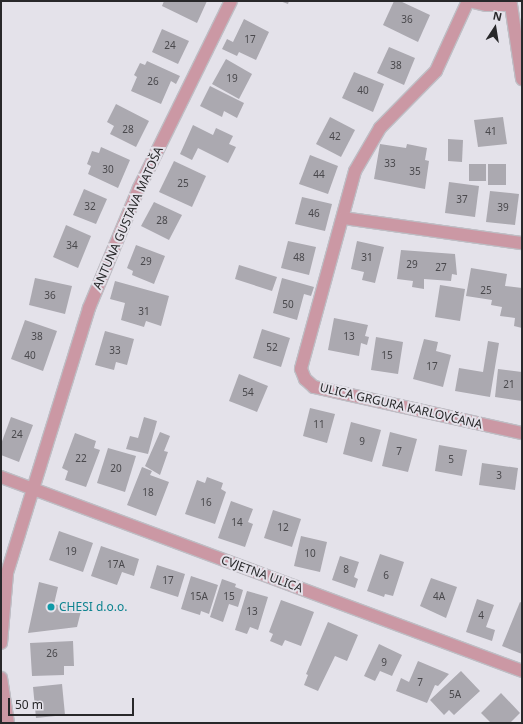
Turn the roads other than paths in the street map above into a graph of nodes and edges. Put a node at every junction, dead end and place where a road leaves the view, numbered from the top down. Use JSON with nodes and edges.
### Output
{"nodes":[{"id":1,"x":230,"y":1,"type":"edge"},
{"id":2,"x":468,"y":1,"type":"edge"},
{"id":3,"x":522,"y":79,"type":"edge"},
{"id":4,"x":343,"y":218,"type":"junction"},
{"id":5,"x":522,"y":243,"type":"edge"},
{"id":6,"x":522,"y":432,"type":"edge"},
{"id":7,"x":1,"y":477,"type":"edge"},
{"id":8,"x":32,"y":489,"type":"junction"},
{"id":9,"x":1,"y":643,"type":"edge"},
{"id":10,"x":522,"y":671,"type":"edge"},
{"id":11,"x":1,"y":678,"type":"edge"},
{"id":12,"x":8,"y":723,"type":"edge"}],
"edges":[{"from":1,"to":8,"type":"street","name":"ANTUNA GUSTAVA MATOŠA"},
{"from":2,"to":3,"type":"street","name":"ULICA GRGURA KARLOVČANA"},
{"from":2,"to":4,"type":"street","name":"ULICA GRGURA KARLOVČANA"},
{"from":4,"to":5,"type":"street"},
{"from":4,"to":6,"type":"street","name":"ULICA GRGURA KARLOVČANA"},
{"from":7,"to":8,"type":"street","name":"CVJETNA ULICA"},
{"from":8,"to":9,"type":"street","name":"ANTUNA GUSTAVA MATOŠA"},
{"from":8,"to":10,"type":"street","name":"CVJETNA ULICA"},
{"from":11,"to":12,"type":"street"}]}
